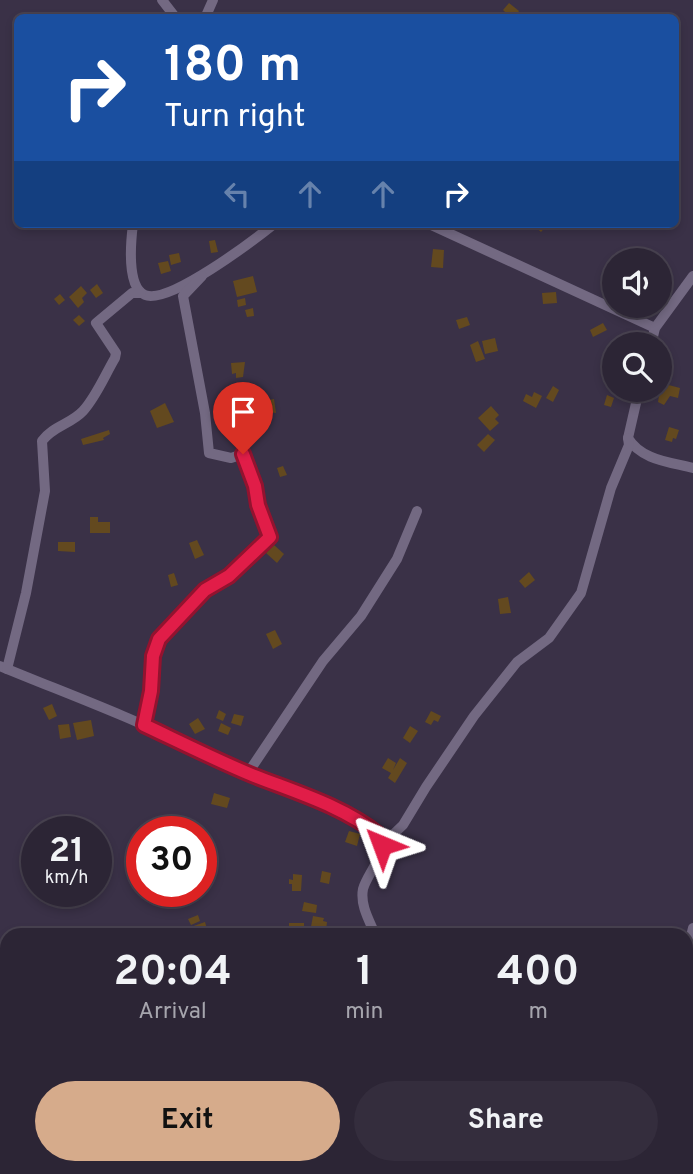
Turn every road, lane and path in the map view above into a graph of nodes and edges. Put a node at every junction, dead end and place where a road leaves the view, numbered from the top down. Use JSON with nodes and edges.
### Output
{"nodes":[{"id":1,"x":162,"y":0,"type":"edge"},
{"id":2,"x":173,"y":14,"type":"edge"},
{"id":3,"x":133,"y":228,"type":"edge"},
{"id":4,"x":268,"y":228,"type":"edge"},
{"id":5,"x":438,"y":228,"type":"edge"},
{"id":6,"x":202,"y":276,"type":"junction"},
{"id":7,"x":693,"y":276,"type":"edge"},
{"id":8,"x":141,"y":293,"type":"junction"},
{"id":9,"x":655,"y":328,"type":"junction"},
{"id":10,"x":654,"y":332,"type":"edge"},
{"id":11,"x":636,"y":402,"type":"edge"},
{"id":12,"x":628,"y":438,"type":"junction"},
{"id":13,"x":693,"y":468,"type":"edge"},
{"id":14,"x":417,"y":511,"type":"dead end"},
{"id":15,"x":3,"y":668,"type":"edge"},
{"id":16,"x":144,"y":725,"type":"junction"},
{"id":17,"x":248,"y":773,"type":"junction"},
{"id":18,"x":382,"y":845,"type":"junction"},
{"id":19,"x":372,"y":928,"type":"edge"}],
"edges":[{"from":1,"to":2,"type":"street"},
{"from":3,"to":8,"type":"street"},
{"from":4,"to":6,"type":"street"},
{"from":5,"to":9,"type":"street"},
{"from":6,"to":8,"type":"street"},
{"from":6,"to":16,"type":"street"},
{"from":7,"to":9,"type":"street"},
{"from":8,"to":15,"type":"street"},
{"from":9,"to":10,"type":"street"},
{"from":11,"to":12,"type":"street"},
{"from":12,"to":13,"type":"street"},
{"from":12,"to":18,"type":"street"},
{"from":14,"to":17,"type":"street"},
{"from":15,"to":16,"type":"street"},
{"from":16,"to":17,"type":"street"},
{"from":17,"to":18,"type":"street"},
{"from":18,"to":19,"type":"street"}]}
